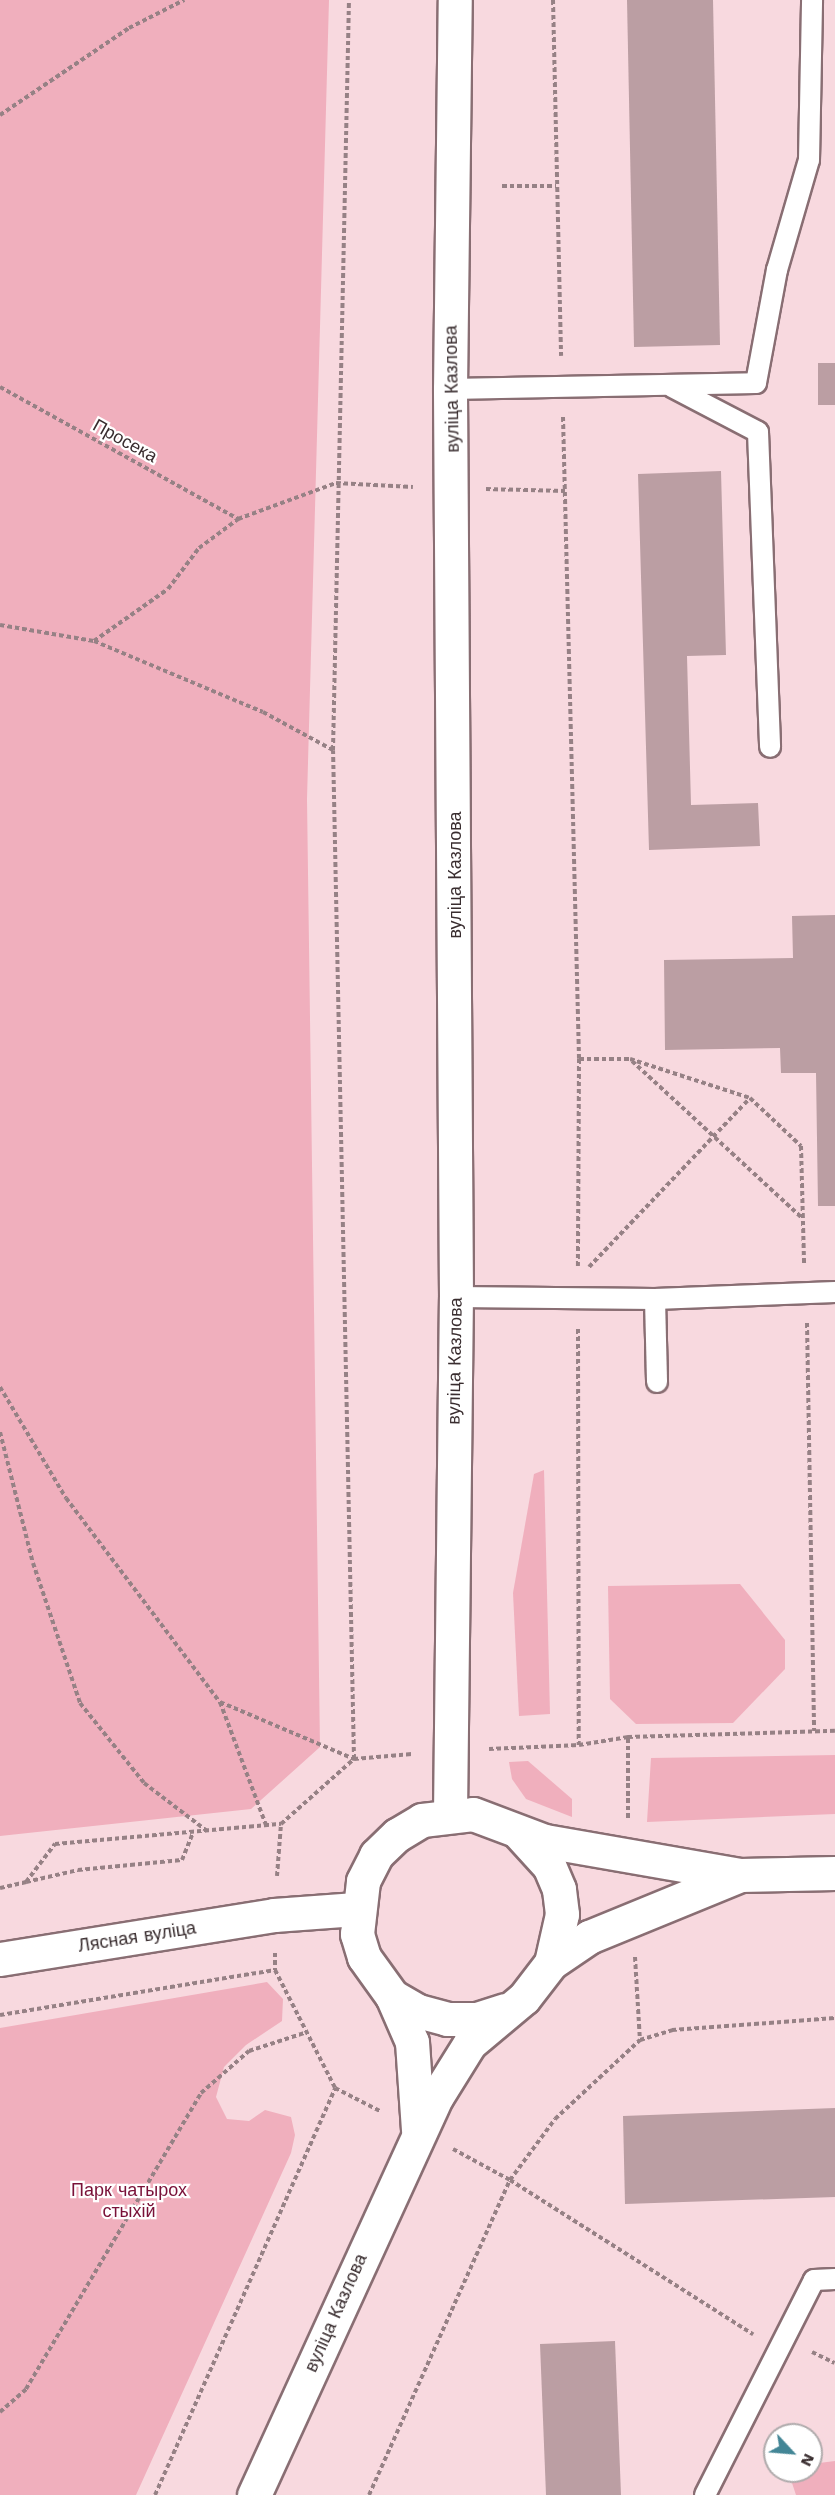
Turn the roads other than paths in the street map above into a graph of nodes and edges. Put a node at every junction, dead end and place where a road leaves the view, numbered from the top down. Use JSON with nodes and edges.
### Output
{"nodes":[{"id":1,"x":455,"y":0,"type":"edge"},
{"id":2,"x":812,"y":0,"type":"edge"},
{"id":3,"x":667,"y":385,"type":"junction"},
{"id":4,"x":450,"y":389,"type":"junction"},
{"id":5,"x":770,"y":747,"type":"dead end"},
{"id":6,"x":835,"y":1292,"type":"edge"},
{"id":7,"x":456,"y":1297,"type":"junction"},
{"id":8,"x":655,"y":1299,"type":"junction"},
{"id":9,"x":657,"y":1382,"type":"dead end"},
{"id":10,"x":450,"y":1814,"type":"junction"},
{"id":11,"x":514,"y":1829,"type":"junction"},
{"id":12,"x":835,"y":1873,"type":"edge"},
{"id":13,"x":740,"y":1875,"type":"junction"},
{"id":14,"x":357,"y":1910,"type":"junction"},
{"id":15,"x":0,"y":1959,"type":"edge"},
{"id":16,"x":551,"y":1964,"type":"junction"},
{"id":17,"x":392,"y":1996,"type":"junction"},
{"id":18,"x":506,"y":2009,"type":"junction"},
{"id":19,"x":418,"y":2130,"type":"junction"},
{"id":20,"x":835,"y":2279,"type":"edge"},
{"id":21,"x":254,"y":2495,"type":"edge"},
{"id":22,"x":705,"y":2495,"type":"edge"}],
"edges":[{"from":1,"to":4,"type":"main road","name":"вуліца Казлова"},
{"from":2,"to":3,"type":"lane"},
{"from":3,"to":4,"type":"lane"},
{"from":3,"to":5,"type":"lane"},
{"from":4,"to":7,"type":"main road","name":"вуліца Казлова"},
{"from":6,"to":8,"type":"lane"},
{"from":7,"to":8,"type":"lane"},
{"from":7,"to":10,"type":"main road","name":"вуліца Казлова"},
{"from":8,"to":9,"type":"lane"},
{"from":10,"to":11,"type":"main road"},
{"from":10,"to":14,"type":"main road"},
{"from":11,"to":13,"type":"main road"},
{"from":11,"to":16,"type":"main road"},
{"from":12,"to":13,"type":"main road"},
{"from":13,"to":16,"type":"main road"},
{"from":14,"to":15,"type":"main road","name":"Лясная вуліца"},
{"from":14,"to":17,"type":"main road"},
{"from":16,"to":18,"type":"main road"},
{"from":17,"to":18,"type":"main road"},
{"from":17,"to":19,"type":"main road"},
{"from":18,"to":19,"type":"main road","name":"вуліца Казлова"},
{"from":19,"to":21,"type":"main road","name":"вуліца Казлова"},
{"from":20,"to":22,"type":"lane"}]}
